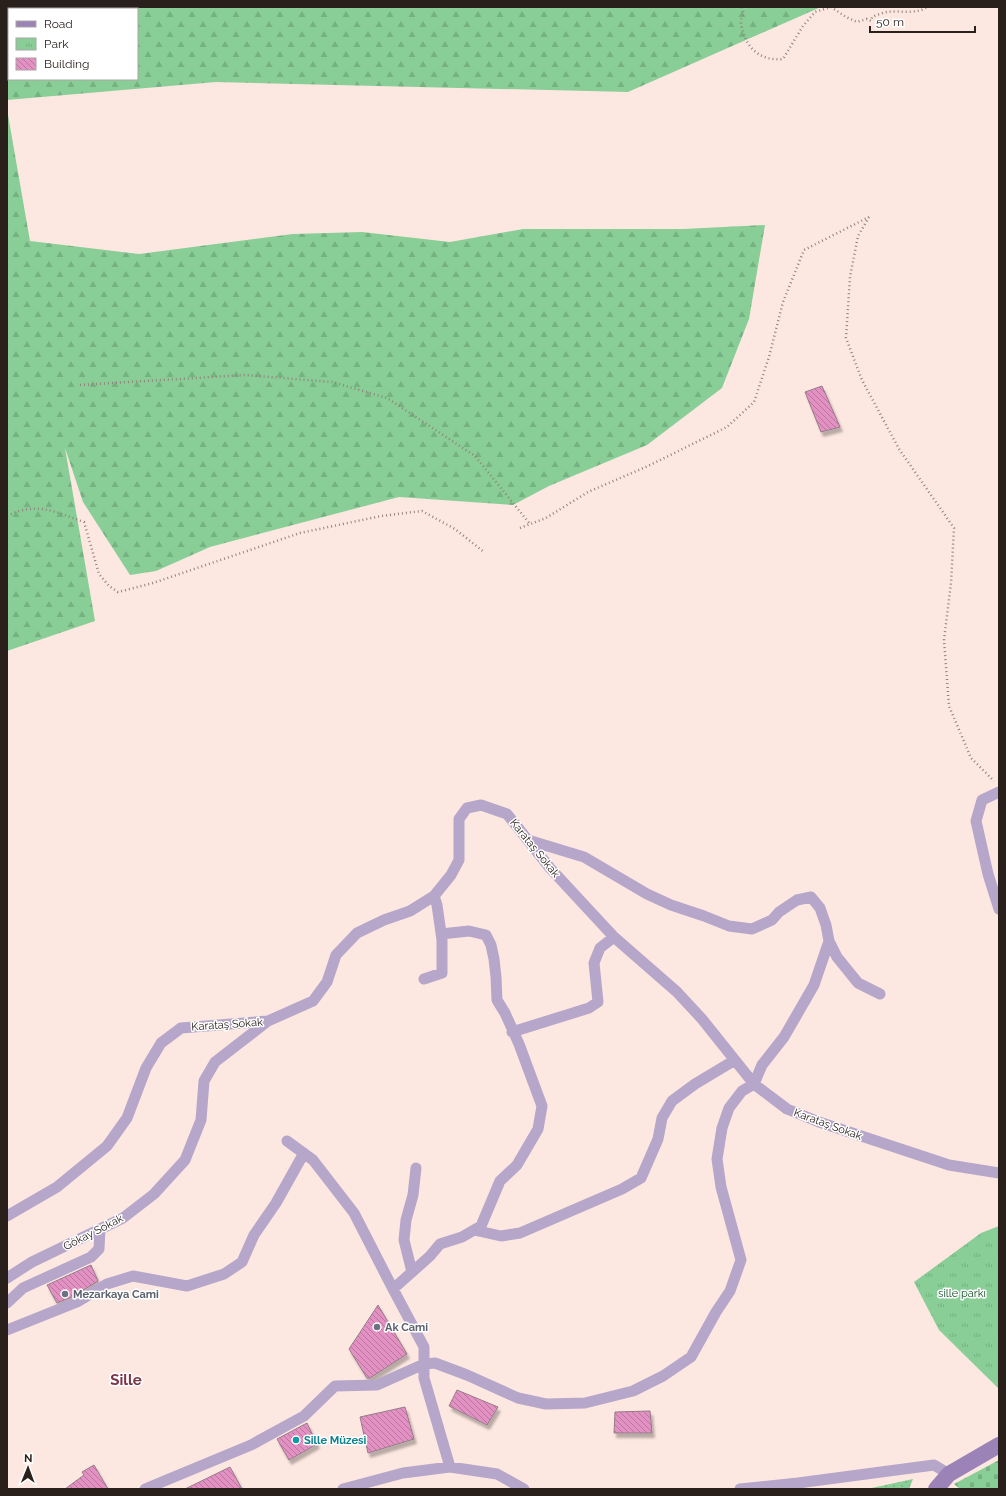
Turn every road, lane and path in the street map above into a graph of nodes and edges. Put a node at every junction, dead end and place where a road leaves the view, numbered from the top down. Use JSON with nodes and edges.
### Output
{"nodes":[{"id":1,"x":742,"y":7,"type":"edge"},
{"id":2,"x":927,"y":7,"type":"edge"},
{"id":3,"x":80,"y":385,"type":"dead end"},
{"id":4,"x":7,"y":516,"type":"edge"},
{"id":5,"x":530,"y":524,"type":"junction"},
{"id":6,"x":520,"y":528,"type":"dead end"},
{"id":7,"x":484,"y":552,"type":"dead end"},
{"id":8,"x":999,"y":785,"type":"edge"},
{"id":9,"x":999,"y":792,"type":"edge"},
{"id":10,"x":528,"y":840,"type":"junction"},
{"id":11,"x":434,"y":896,"type":"junction"},
{"id":12,"x":999,"y":909,"type":"edge"},
{"id":13,"x":440,"y":934,"type":"junction"},
{"id":14,"x":614,"y":937,"type":"junction"},
{"id":15,"x":829,"y":941,"type":"junction"},
{"id":16,"x":424,"y":979,"type":"dead end"},
{"id":17,"x":880,"y":994,"type":"dead end"},
{"id":18,"x":268,"y":1021,"type":"junction"},
{"id":19,"x":512,"y":1032,"type":"junction"},
{"id":20,"x":735,"y":1060,"type":"junction"},
{"id":21,"x":754,"y":1084,"type":"junction"},
{"id":22,"x":287,"y":1141,"type":"dead end"},
{"id":23,"x":304,"y":1154,"type":"junction"},
{"id":24,"x":416,"y":1168,"type":"dead end"},
{"id":25,"x":999,"y":1173,"type":"edge"},
{"id":26,"x":7,"y":1216,"type":"edge"},
{"id":27,"x":100,"y":1229,"type":"junction"},
{"id":28,"x":474,"y":1230,"type":"junction"},
{"id":29,"x":412,"y":1272,"type":"junction"},
{"id":30,"x":7,"y":1278,"type":"edge"},
{"id":31,"x":393,"y":1289,"type":"junction"},
{"id":32,"x":7,"y":1302,"type":"edge"},
{"id":33,"x":7,"y":1330,"type":"edge"},
{"id":34,"x":424,"y":1364,"type":"junction"},
{"id":35,"x":999,"y":1445,"type":"edge"},
{"id":36,"x":450,"y":1467,"type":"junction"},
{"id":37,"x":949,"y":1474,"type":"junction"},
{"id":38,"x":145,"y":1489,"type":"edge"},
{"id":39,"x":343,"y":1489,"type":"edge"},
{"id":40,"x":524,"y":1489,"type":"edge"},
{"id":41,"x":740,"y":1489,"type":"edge"},
{"id":42,"x":936,"y":1489,"type":"edge"}],
"edges":[{"from":1,"to":2,"type":"path"},
{"from":3,"to":5,"type":"path"},
{"from":4,"to":7,"type":"path"},
{"from":5,"to":6,"type":"path"},
{"from":5,"to":8,"type":"path"},
{"from":9,"to":12,"type":"street"},
{"from":10,"to":11,"type":"street","name":"Karataş Sokak"},
{"from":10,"to":14,"type":"street","name":"Karataş Sokak"},
{"from":10,"to":15,"type":"street"},
{"from":11,"to":13,"type":"street"},
{"from":11,"to":18,"type":"street","name":"Karataş Sokak"},
{"from":13,"to":16,"type":"street"},
{"from":13,"to":19,"type":"street"},
{"from":14,"to":19,"type":"street"},
{"from":14,"to":20,"type":"street","name":"Karataş Sokak"},
{"from":15,"to":17,"type":"street"},
{"from":15,"to":21,"type":"street"},
{"from":18,"to":26,"type":"street","name":"Karataş Sokak"},
{"from":18,"to":27,"type":"street","name":"Gökay Sokak"},
{"from":19,"to":28,"type":"street"},
{"from":20,"to":21,"type":"street","name":"Karataş Sokak"},
{"from":20,"to":28,"type":"street"},
{"from":21,"to":25,"type":"street","name":"Karataş Sokak"},
{"from":21,"to":34,"type":"street"},
{"from":22,"to":23,"type":"street"},
{"from":23,"to":31,"type":"street"},
{"from":23,"to":33,"type":"street"},
{"from":24,"to":29,"type":"street"},
{"from":27,"to":30,"type":"street","name":"Gökay Sokak"},
{"from":27,"to":32,"type":"street"},
{"from":28,"to":29,"type":"street"},
{"from":29,"to":31,"type":"street"},
{"from":31,"to":34,"type":"street"},
{"from":34,"to":36,"type":"street"},
{"from":34,"to":38,"type":"street"},
{"from":35,"to":37,"type":"main road"},
{"from":36,"to":39,"type":"street"},
{"from":36,"to":40,"type":"street"},
{"from":37,"to":41,"type":"street"},
{"from":37,"to":42,"type":"main road"}]}
